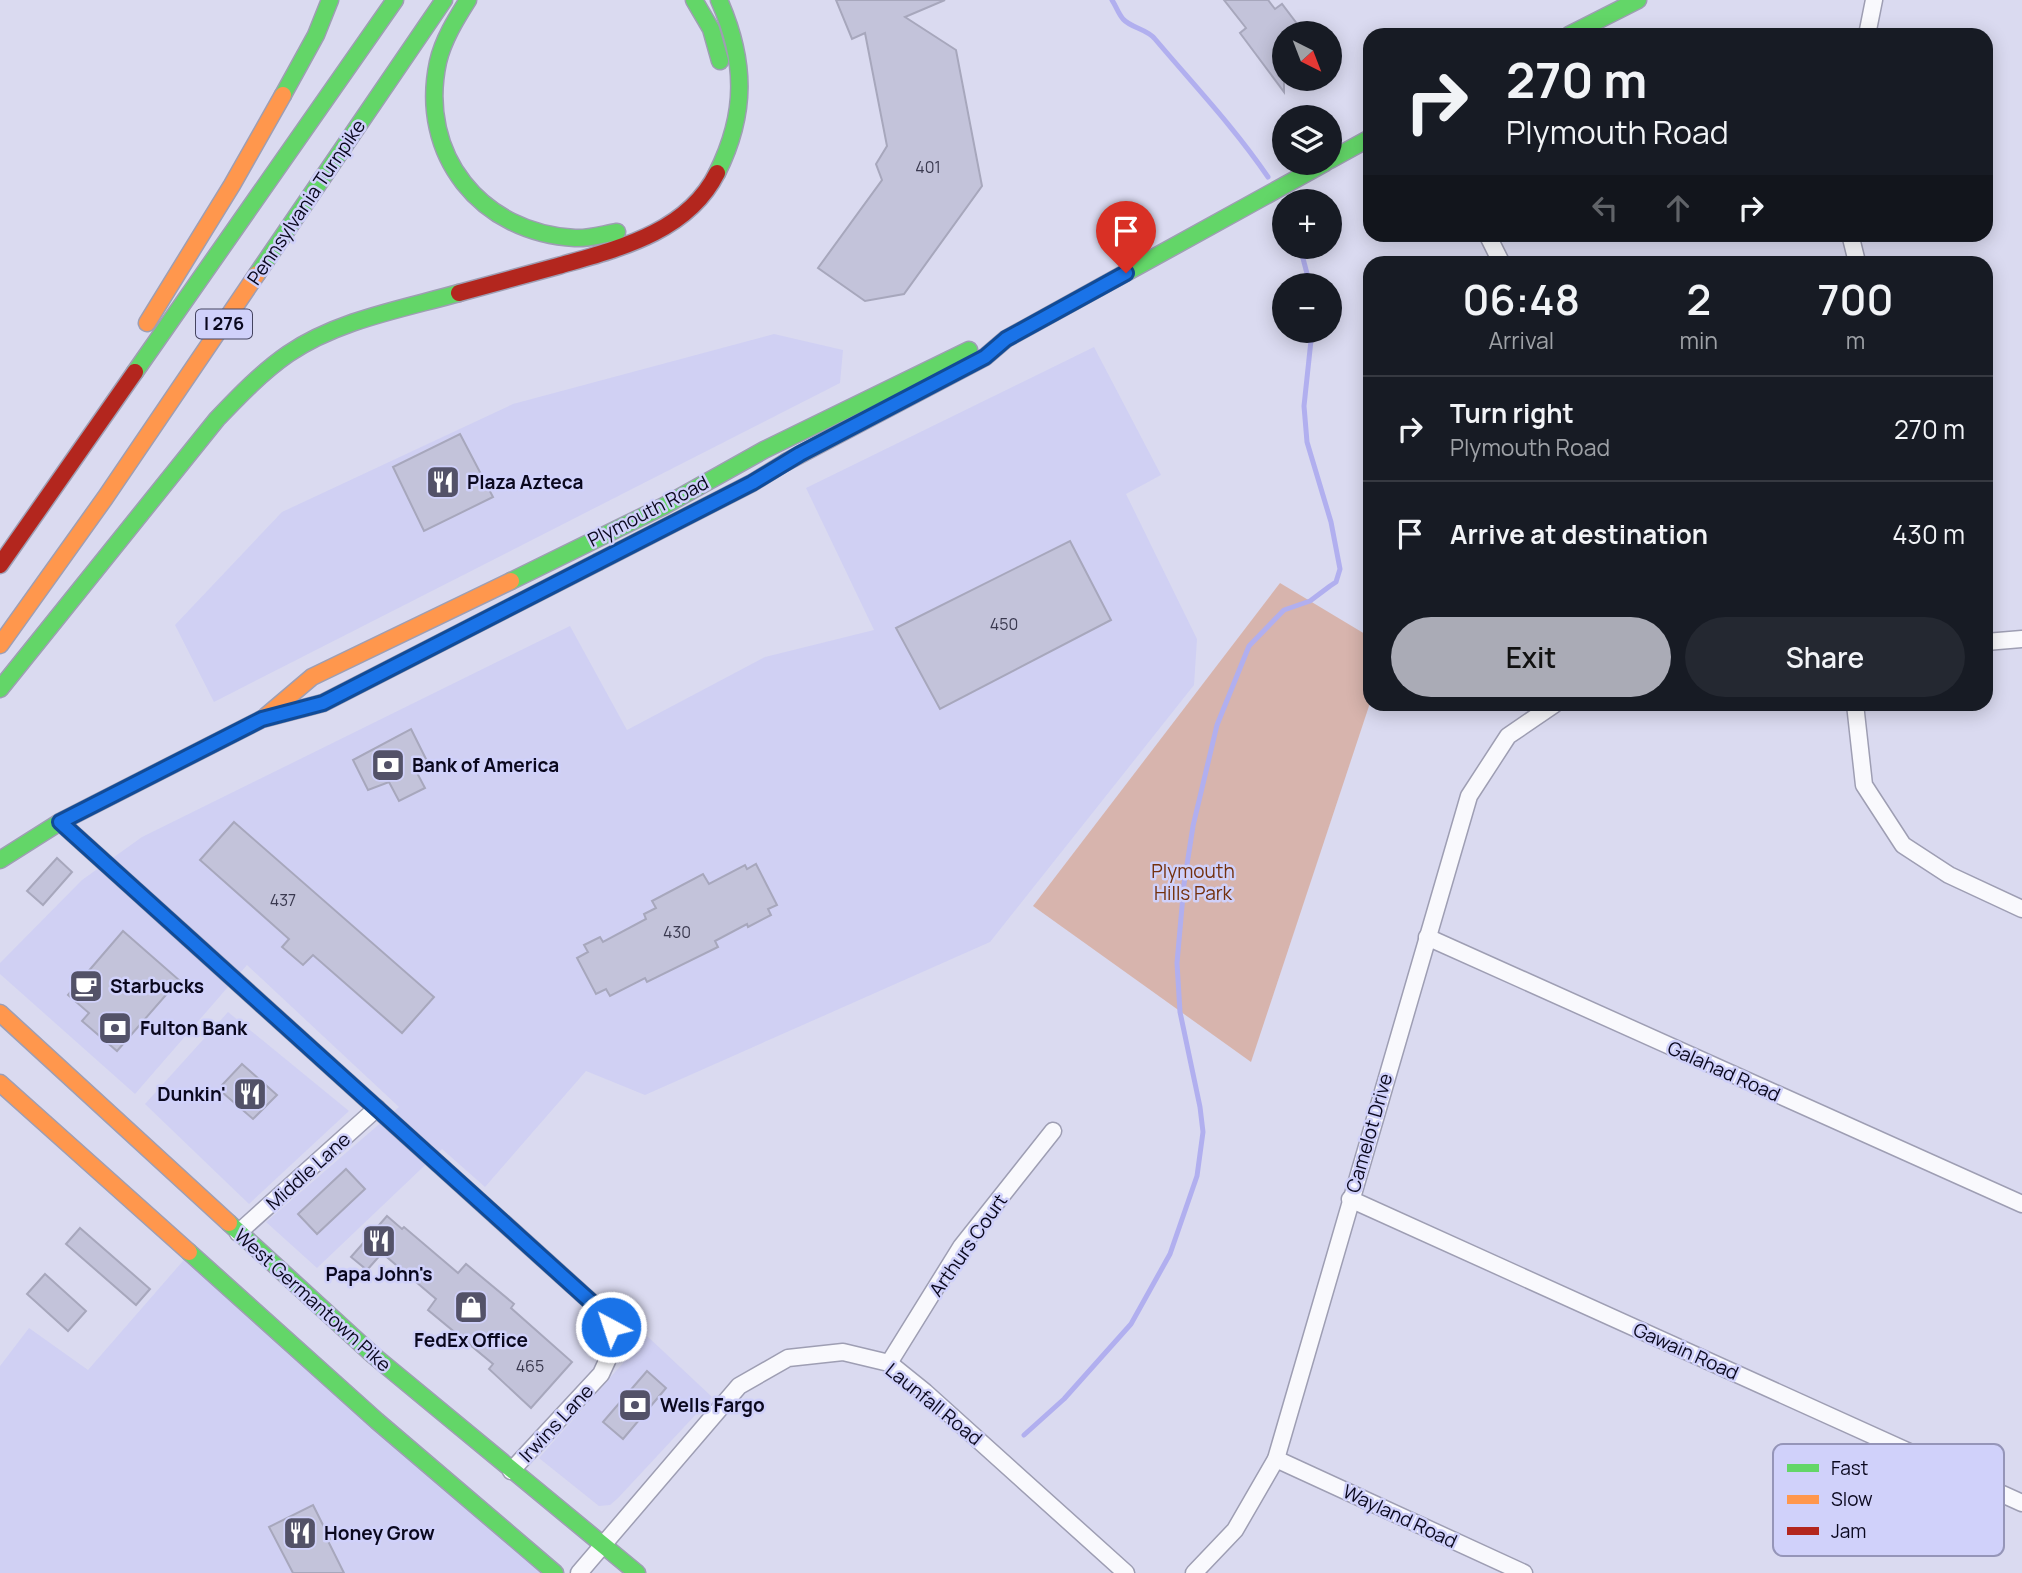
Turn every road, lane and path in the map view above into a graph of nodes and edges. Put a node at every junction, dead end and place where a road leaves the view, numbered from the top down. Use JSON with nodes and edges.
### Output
{"nodes":[{"id":1,"x":330,"y":0,"type":"edge"},
{"id":2,"x":396,"y":0,"type":"edge"},
{"id":3,"x":444,"y":0,"type":"edge"},
{"id":4,"x":468,"y":0,"type":"edge"},
{"id":5,"x":694,"y":0,"type":"edge"},
{"id":6,"x":719,"y":0,"type":"edge"},
{"id":7,"x":1638,"y":0,"type":"edge"},
{"id":8,"x":1874,"y":0,"type":"edge"},
{"id":9,"x":1583,"y":28,"type":"edge"},
{"id":10,"x":1868,"y":28,"type":"edge"},
{"id":11,"x":722,"y":76,"type":"dead end"},
{"id":12,"x":722,"y":94,"type":"dead end"},
{"id":13,"x":1363,"y":142,"type":"edge"},
{"id":14,"x":1342,"y":153,"type":"edge"},
{"id":15,"x":700,"y":169,"type":"dead end"},
{"id":16,"x":1303,"y":175,"type":"edge"},
{"id":17,"x":671,"y":203,"type":"dead end"},
{"id":18,"x":139,"y":334,"type":"dead end"},
{"id":19,"x":1006,"y":339,"type":"junction"},
{"id":20,"x":118,"y":367,"type":"dead end"},
{"id":21,"x":104,"y":413,"type":"junction"},
{"id":22,"x":0,"y":565,"type":"edge"},
{"id":23,"x":2022,"y":639,"type":"edge"},
{"id":24,"x":1993,"y":641,"type":"edge"},
{"id":25,"x":0,"y":645,"type":"edge"},
{"id":26,"x":0,"y":690,"type":"edge"},
{"id":27,"x":1545,"y":711,"type":"edge"},
{"id":28,"x":1856,"y":711,"type":"edge"},
{"id":29,"x":262,"y":719,"type":"junction"},
{"id":30,"x":60,"y":822,"type":"junction"},
{"id":31,"x":0,"y":860,"type":"edge"},
{"id":32,"x":2022,"y":909,"type":"edge"},
{"id":33,"x":1427,"y":937,"type":"junction"},
{"id":34,"x":0,"y":1013,"type":"edge"},
{"id":35,"x":0,"y":1083,"type":"edge"},
{"id":36,"x":377,"y":1108,"type":"junction"},
{"id":37,"x":1053,"y":1131,"type":"dead end"},
{"id":38,"x":1350,"y":1199,"type":"junction"},
{"id":39,"x":2022,"y":1205,"type":"edge"},
{"id":40,"x":238,"y":1233,"type":"junction"},
{"id":41,"x":889,"y":1363,"type":"junction"},
{"id":42,"x":1892,"y":1444,"type":"edge"},
{"id":43,"x":1276,"y":1459,"type":"junction"},
{"id":44,"x":511,"y":1471,"type":"junction"},
{"id":45,"x":2004,"y":1495,"type":"edge"},
{"id":46,"x":2022,"y":1503,"type":"edge"},
{"id":47,"x":604,"y":1546,"type":"junction"},
{"id":48,"x":555,"y":1573,"type":"edge"},
{"id":49,"x":579,"y":1573,"type":"edge"},
{"id":50,"x":637,"y":1573,"type":"edge"},
{"id":51,"x":1126,"y":1573,"type":"edge"},
{"id":52,"x":1194,"y":1573,"type":"edge"},
{"id":53,"x":1524,"y":1573,"type":"edge"}],
"edges":[{"from":1,"to":18,"type":"main road"},
{"from":2,"to":21,"type":"main road","name":"Pennsylvania Turnpike","number":"I 276"},
{"from":3,"to":25,"type":"main road","name":"Pennsylvania Turnpike","number":"I 276"},
{"from":4,"to":17,"type":"main road"},
{"from":5,"to":11,"type":"main road"},
{"from":6,"to":26,"type":"main road"},
{"from":7,"to":9,"type":"main road"},
{"from":8,"to":10,"type":"street"},
{"from":12,"to":15,"type":"main road"},
{"from":13,"to":14,"type":"main road"},
{"from":16,"to":19,"type":"main road","name":"Plymouth Road"},
{"from":19,"to":29,"type":"main road","name":"Plymouth Road"},
{"from":19,"to":29,"type":"main road","name":"Plymouth Road"},
{"from":20,"to":21,"type":"main road"},
{"from":21,"to":22,"type":"main road","name":"Pennsylvania Turnpike","number":"I 276"},
{"from":23,"to":24,"type":"street"},
{"from":27,"to":33,"type":"street","name":"Camelot Drive"},
{"from":28,"to":32,"type":"street"},
{"from":29,"to":30,"type":"main road","name":"Plymouth Road"},
{"from":30,"to":31,"type":"main road","name":"Plymouth Road"},
{"from":30,"to":36,"type":"street","name":"Irwins Lane"},
{"from":33,"to":38,"type":"street","name":"Camelot Drive"},
{"from":33,"to":39,"type":"street","name":"Galahad Road"},
{"from":34,"to":40,"type":"main road","name":"West Germantown Pike"},
{"from":35,"to":48,"type":"main road"},
{"from":36,"to":40,"type":"street","name":"Middle Lane"},
{"from":36,"to":44,"type":"street","name":"Irwins Lane"},
{"from":37,"to":41,"type":"street","name":"Arthurs Court"},
{"from":38,"to":42,"type":"street","name":"Gawain Road"},
{"from":38,"to":43,"type":"street","name":"Camelot Drive"},
{"from":40,"to":44,"type":"main road","name":"West Germantown Pike"},
{"from":41,"to":47,"type":"street","name":"Launfall Road"},
{"from":41,"to":51,"type":"street","name":"Launfall Road"},
{"from":43,"to":52,"type":"street","name":"Camelot Drive"},
{"from":43,"to":53,"type":"street","name":"Wayland Road"},
{"from":44,"to":47,"type":"main road","name":"West Germantown Pike"},
{"from":45,"to":46,"type":"street","name":"Gawain Road"},
{"from":47,"to":49,"type":"street","name":"Launfall Road"},
{"from":47,"to":50,"type":"main road","name":"West Germantown Pike"}]}
